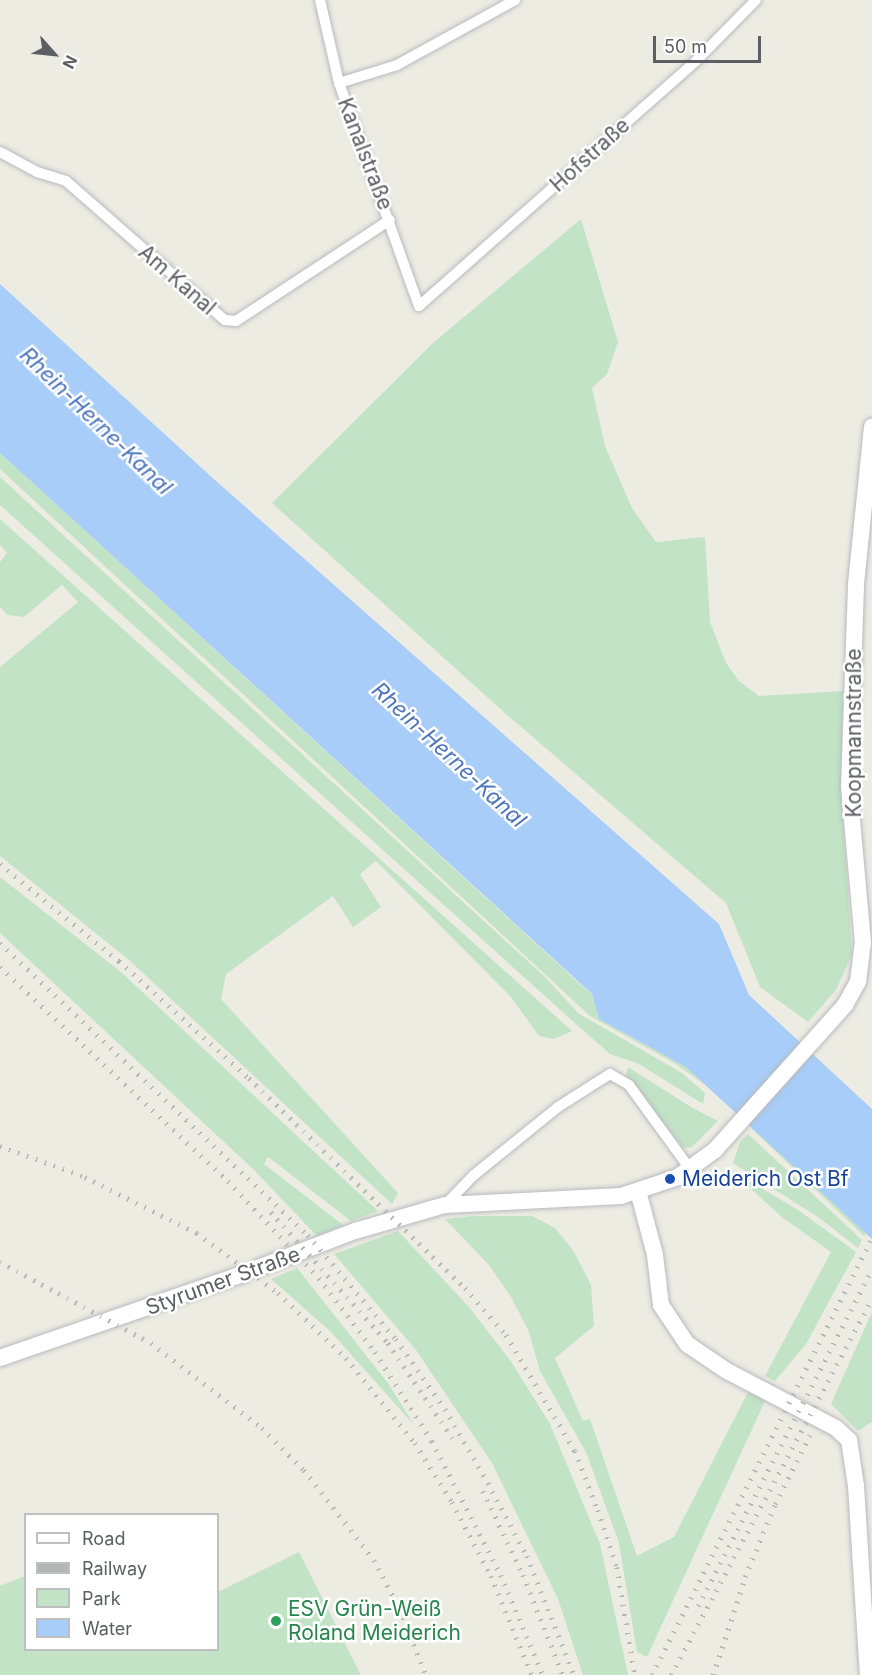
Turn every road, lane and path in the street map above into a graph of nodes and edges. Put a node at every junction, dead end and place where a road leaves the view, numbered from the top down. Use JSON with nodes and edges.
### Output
{"nodes":[{"id":1,"x":320,"y":0,"type":"edge"},
{"id":2,"x":515,"y":0,"type":"edge"},
{"id":3,"x":756,"y":0,"type":"edge"},
{"id":4,"x":339,"y":83,"type":"junction"},
{"id":5,"x":0,"y":152,"type":"edge"},
{"id":6,"x":390,"y":220,"type":"junction"},
{"id":7,"x":419,"y":306,"type":"joint"},
{"id":8,"x":872,"y":426,"type":"edge"},
{"id":9,"x":871,"y":444,"type":"edge"},
{"id":10,"x":865,"y":982,"type":"edge"},
{"id":11,"x":690,"y":1169,"type":"junction"},
{"id":12,"x":638,"y":1191,"type":"junction"},
{"id":13,"x":621,"y":1196,"type":"joint"},
{"id":14,"x":445,"y":1205,"type":"junction"},
{"id":15,"x":0,"y":1358,"type":"edge"},
{"id":16,"x":868,"y":1675,"type":"edge"}],
"edges":[{"from":1,"to":4,"type":"street","name":"Kanalstraße"},
{"from":2,"to":4,"type":"street"},
{"from":3,"to":7,"type":"street","name":"Hofstraße"},
{"from":4,"to":6,"type":"street","name":"Kanalstraße"},
{"from":5,"to":6,"type":"street","name":"Am Kanal"},
{"from":6,"to":7,"type":"street","name":"Kanalstraße"},
{"from":8,"to":9,"type":"street","name":"Koopmannstraße"},
{"from":9,"to":10,"type":"street","name":"Koopmannstraße"},
{"from":10,"to":11,"type":"street","name":"Koopmannstraße"},
{"from":11,"to":12,"type":"street","name":"Koopmannstraße"},
{"from":11,"to":14,"type":"street","name":"Styrumer Straße"},
{"from":12,"to":13,"type":"street","name":"Koopmannstraße"},
{"from":12,"to":16,"type":"street"},
{"from":13,"to":14,"type":"street","name":"Styrumer Straße"},
{"from":14,"to":15,"type":"street","name":"Styrumer Straße"}]}
